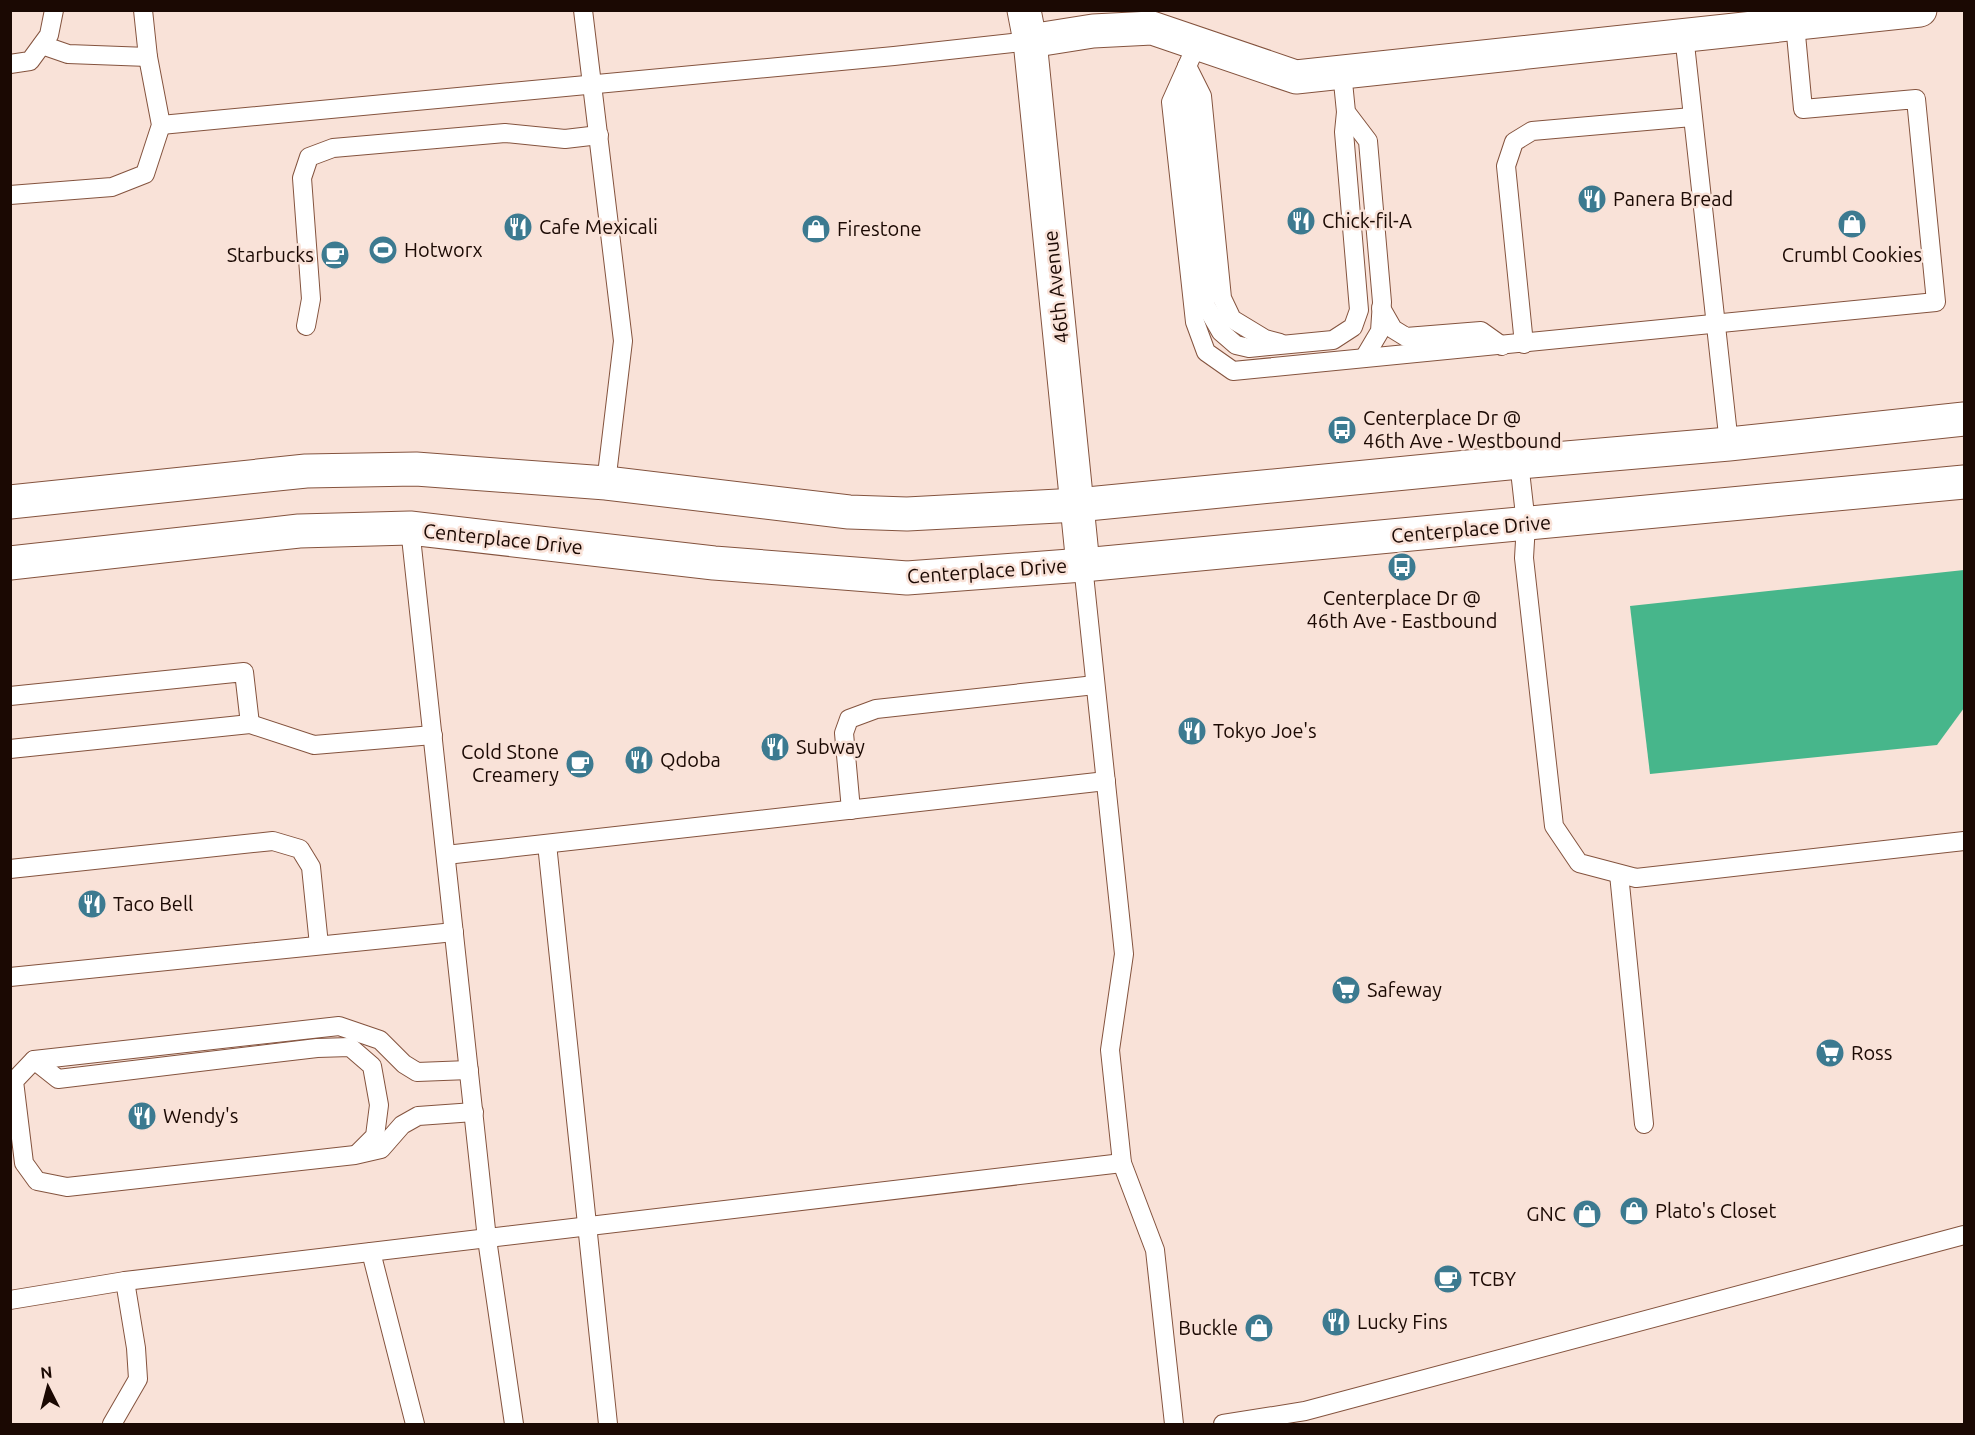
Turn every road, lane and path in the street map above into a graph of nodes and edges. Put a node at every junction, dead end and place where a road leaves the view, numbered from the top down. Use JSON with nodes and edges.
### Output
{"nodes":[{"id":1,"x":54,"y":10,"type":"edge"},
{"id":2,"x":143,"y":10,"type":"edge"},
{"id":3,"x":583,"y":10,"type":"edge"},
{"id":4,"x":1920,"y":10,"type":"edge"},
{"id":5,"x":1795,"y":24,"type":"junction"},
{"id":6,"x":1027,"y":26,"type":"edge"},
{"id":7,"x":1684,"y":35,"type":"junction"},
{"id":8,"x":42,"y":45,"type":"junction"},
{"id":9,"x":148,"y":57,"type":"junction"},
{"id":10,"x":1189,"y":63,"type":"junction"},
{"id":11,"x":10,"y":64,"type":"edge"},
{"id":12,"x":1342,"y":72,"type":"junction"},
{"id":13,"x":592,"y":84,"type":"junction"},
{"id":14,"x":1346,"y":112,"type":"junction"},
{"id":15,"x":1692,"y":117,"type":"junction"},
{"id":16,"x":161,"y":124,"type":"junction"},
{"id":17,"x":599,"y":135,"type":"junction"},
{"id":18,"x":10,"y":195,"type":"edge"},
{"id":19,"x":1381,"y":308,"type":"junction"},
{"id":20,"x":1715,"y":323,"type":"junction"},
{"id":21,"x":306,"y":326,"type":"dead end"},
{"id":22,"x":1524,"y":344,"type":"junction"},
{"id":23,"x":1502,"y":346,"type":"junction"},
{"id":24,"x":1364,"y":358,"type":"junction"},
{"id":25,"x":1965,"y":418,"type":"edge"},
{"id":26,"x":1729,"y":444,"type":"junction"},
{"id":27,"x":1519,"y":462,"type":"junction"},
{"id":28,"x":1965,"y":482,"type":"edge"},
{"id":29,"x":606,"y":483,"type":"junction"},
{"id":30,"x":10,"y":502,"type":"edge"},
{"id":31,"x":1077,"y":505,"type":"junction"},
{"id":32,"x":1526,"y":525,"type":"junction"},
{"id":33,"x":410,"y":528,"type":"junction"},
{"id":34,"x":10,"y":563,"type":"edge"},
{"id":35,"x":1083,"y":565,"type":"junction"},
{"id":36,"x":1095,"y":685,"type":"junction"},
{"id":37,"x":10,"y":696,"type":"edge"},
{"id":38,"x":250,"y":724,"type":"junction"},
{"id":39,"x":433,"y":735,"type":"junction"},
{"id":40,"x":10,"y":749,"type":"edge"},
{"id":41,"x":1106,"y":781,"type":"junction"},
{"id":42,"x":851,"y":810,"type":"junction"},
{"id":43,"x":1965,"y":841,"type":"edge"},
{"id":44,"x":547,"y":844,"type":"junction"},
{"id":45,"x":446,"y":855,"type":"junction"},
{"id":46,"x":10,"y":869,"type":"edge"},
{"id":47,"x":1619,"y":874,"type":"junction"},
{"id":48,"x":454,"y":932,"type":"junction"},
{"id":49,"x":319,"y":945,"type":"junction"},
{"id":50,"x":10,"y":977,"type":"edge"},
{"id":51,"x":34,"y":1060,"type":"junction"},
{"id":52,"x":469,"y":1070,"type":"junction"},
{"id":53,"x":12,"y":1077,"type":"edge"},
{"id":54,"x":474,"y":1112,"type":"junction"},
{"id":55,"x":1644,"y":1124,"type":"dead end"},
{"id":56,"x":356,"y":1155,"type":"junction"},
{"id":57,"x":1122,"y":1163,"type":"junction"},
{"id":58,"x":587,"y":1227,"type":"junction"},
{"id":59,"x":1965,"y":1235,"type":"edge"},
{"id":60,"x":487,"y":1239,"type":"junction"},
{"id":61,"x":371,"y":1252,"type":"junction"},
{"id":62,"x":125,"y":1281,"type":"junction"},
{"id":63,"x":10,"y":1300,"type":"edge"},
{"id":64,"x":117,"y":1423,"type":"edge"},
{"id":65,"x":415,"y":1425,"type":"edge"},
{"id":66,"x":514,"y":1425,"type":"edge"},
{"id":67,"x":608,"y":1425,"type":"edge"},
{"id":68,"x":1174,"y":1425,"type":"edge"},
{"id":69,"x":1222,"y":1425,"type":"edge"}],
"edges":[{"from":1,"to":8,"type":"lane"},
{"from":2,"to":9,"type":"lane"},
{"from":3,"to":13,"type":"lane"},
{"from":4,"to":5,"type":"street"},
{"from":5,"to":7,"type":"street"},
{"from":5,"to":20,"type":"lane"},
{"from":6,"to":10,"type":"street"},
{"from":6,"to":13,"type":"lane"},
{"from":6,"to":31,"type":"street","name":"46th Avenue"},
{"from":7,"to":12,"type":"street"},
{"from":7,"to":15,"type":"lane"},
{"from":8,"to":9,"type":"lane"},
{"from":8,"to":11,"type":"lane"},
{"from":9,"to":16,"type":"lane"},
{"from":10,"to":12,"type":"street"},
{"from":10,"to":14,"type":"lane"},
{"from":10,"to":24,"type":"lane"},
{"from":12,"to":14,"type":"lane"},
{"from":13,"to":16,"type":"lane"},
{"from":13,"to":17,"type":"lane"},
{"from":14,"to":19,"type":"lane"},
{"from":15,"to":20,"type":"lane"},
{"from":15,"to":22,"type":"lane"},
{"from":16,"to":18,"type":"lane"},
{"from":17,"to":21,"type":"lane"},
{"from":17,"to":29,"type":"lane"},
{"from":19,"to":23,"type":"lane"},
{"from":19,"to":24,"type":"lane"},
{"from":20,"to":22,"type":"lane"},
{"from":20,"to":26,"type":"lane"},
{"from":22,"to":23,"type":"lane"},
{"from":23,"to":24,"type":"lane"},
{"from":25,"to":26,"type":"street"},
{"from":26,"to":27,"type":"street"},
{"from":27,"to":31,"type":"street"},
{"from":27,"to":32,"type":"lane"},
{"from":28,"to":32,"type":"street","name":"Centerplace Drive"},
{"from":29,"to":30,"type":"street"},
{"from":29,"to":31,"type":"street"},
{"from":31,"to":35,"type":"street","name":"46th Avenue"},
{"from":32,"to":35,"type":"street","name":"Centerplace Drive"},
{"from":32,"to":47,"type":"lane"},
{"from":33,"to":34,"type":"street","name":"Centerplace Drive"},
{"from":33,"to":35,"type":"street","name":"Centerplace Drive"},
{"from":33,"to":39,"type":"lane"},
{"from":35,"to":36,"type":"lane"},
{"from":36,"to":41,"type":"lane"},
{"from":36,"to":42,"type":"lane"},
{"from":37,"to":38,"type":"lane"},
{"from":38,"to":39,"type":"lane"},
{"from":38,"to":40,"type":"lane"},
{"from":39,"to":45,"type":"lane"},
{"from":41,"to":42,"type":"lane"},
{"from":41,"to":57,"type":"lane"},
{"from":42,"to":44,"type":"lane"},
{"from":43,"to":47,"type":"lane"},
{"from":44,"to":45,"type":"lane"},
{"from":44,"to":58,"type":"lane"},
{"from":45,"to":48,"type":"lane"},
{"from":46,"to":49,"type":"lane"},
{"from":47,"to":55,"type":"lane"},
{"from":48,"to":49,"type":"lane"},
{"from":48,"to":52,"type":"lane"},
{"from":49,"to":50,"type":"lane"},
{"from":51,"to":52,"type":"lane"},
{"from":51,"to":53,"type":"lane"},
{"from":51,"to":56,"type":"lane"},
{"from":52,"to":54,"type":"lane"},
{"from":53,"to":56,"type":"lane"},
{"from":54,"to":56,"type":"lane"},
{"from":54,"to":60,"type":"lane"},
{"from":57,"to":58,"type":"lane"},
{"from":57,"to":68,"type":"lane"},
{"from":58,"to":60,"type":"lane"},
{"from":58,"to":67,"type":"lane"},
{"from":59,"to":69,"type":"lane"},
{"from":60,"to":61,"type":"lane"},
{"from":60,"to":66,"type":"lane"},
{"from":61,"to":62,"type":"lane"},
{"from":61,"to":65,"type":"lane"},
{"from":62,"to":63,"type":"lane"},
{"from":62,"to":64,"type":"lane"}]}
